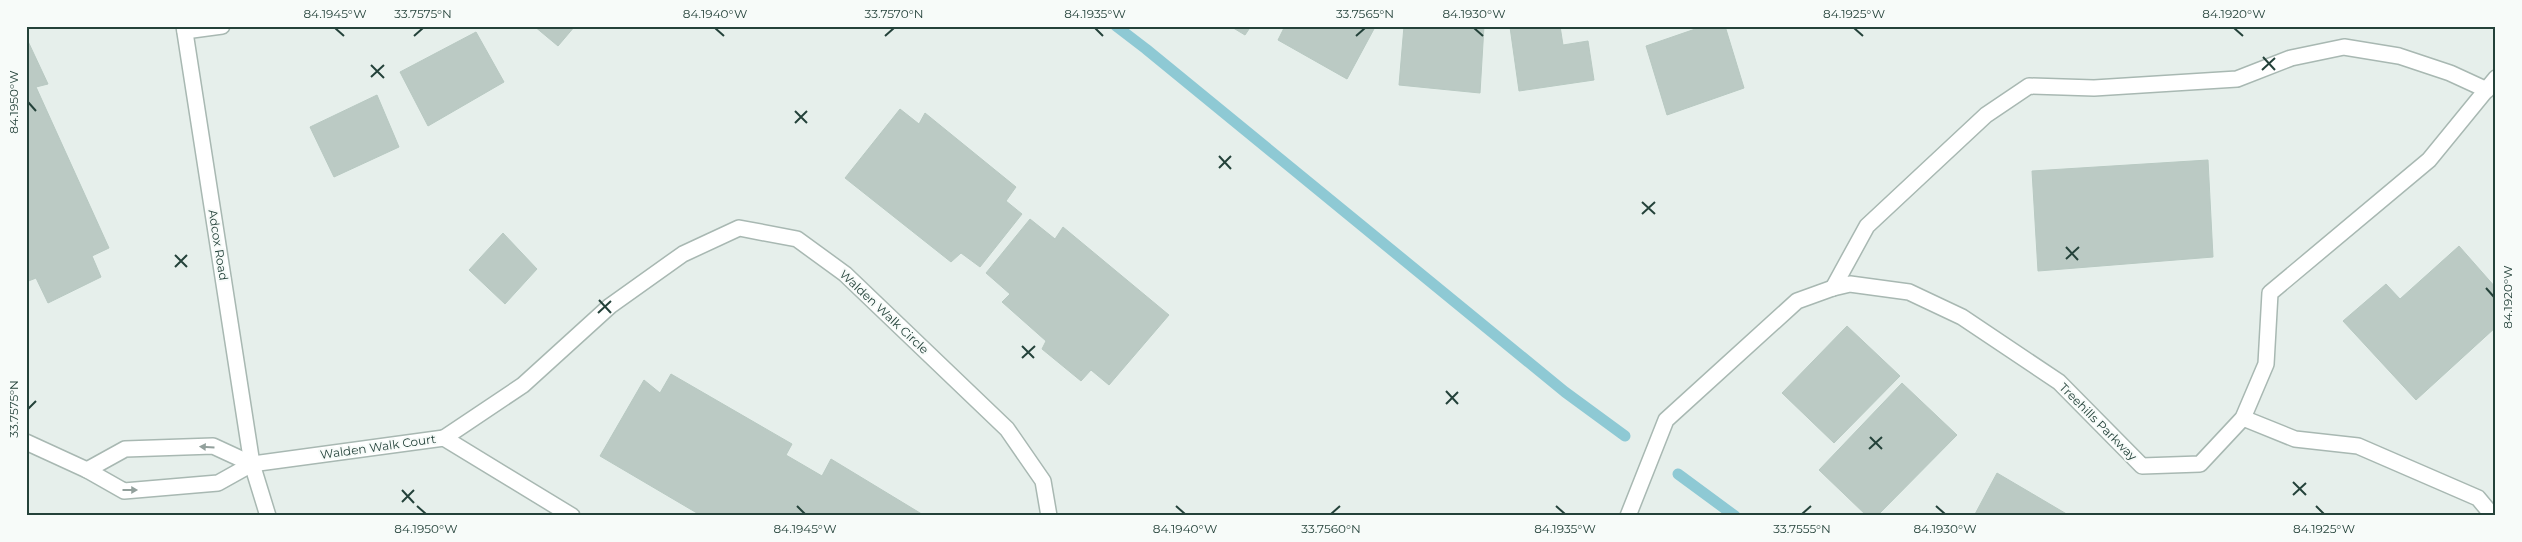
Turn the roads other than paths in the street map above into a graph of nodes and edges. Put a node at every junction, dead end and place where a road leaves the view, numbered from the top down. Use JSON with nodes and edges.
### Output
{"nodes":[{"id":1,"x":222,"y":26,"type":"edge"},
{"id":2,"x":185,"y":29,"type":"edge"},
{"id":3,"x":2492,"y":84,"type":"edge"},
{"id":4,"x":1833,"y":288,"type":"junction"},
{"id":5,"x":2244,"y":418,"type":"junction"},
{"id":6,"x":444,"y":438,"type":"junction"},
{"id":7,"x":26,"y":442,"type":"edge"},
{"id":8,"x":252,"y":464,"type":"junction"},
{"id":9,"x":87,"y":470,"type":"junction"},
{"id":10,"x":268,"y":516,"type":"edge"},
{"id":11,"x":572,"y":516,"type":"edge"},
{"id":12,"x":1049,"y":516,"type":"edge"},
{"id":13,"x":1628,"y":516,"type":"edge"},
{"id":14,"x":2493,"y":516,"type":"edge"}],
"edges":[{"from":1,"to":2,"type":"street"},
{"from":2,"to":8,"type":"street","name":"Adcox Road"},
{"from":3,"to":4,"type":"street"},
{"from":3,"to":5,"type":"street","name":"Treehills Parkway"},
{"from":4,"to":5,"type":"street","name":"Treehills Parkway"},
{"from":4,"to":13,"type":"street","name":"Treehills Parkway"},
{"from":5,"to":14,"type":"street"},
{"from":6,"to":8,"type":"street","name":"Walden Walk Court"},
{"from":6,"to":11,"type":"street","name":"Walden Walk Court"},
{"from":6,"to":12,"type":"street","name":"Walden Walk Circle"},
{"from":7,"to":9,"type":"street"},
{"from":8,"to":9,"type":"street","one_way":true},
{"from":9,"to":8,"type":"street","one_way":true},
{"from":8,"to":10,"type":"street","name":"Adcox Road"}]}
